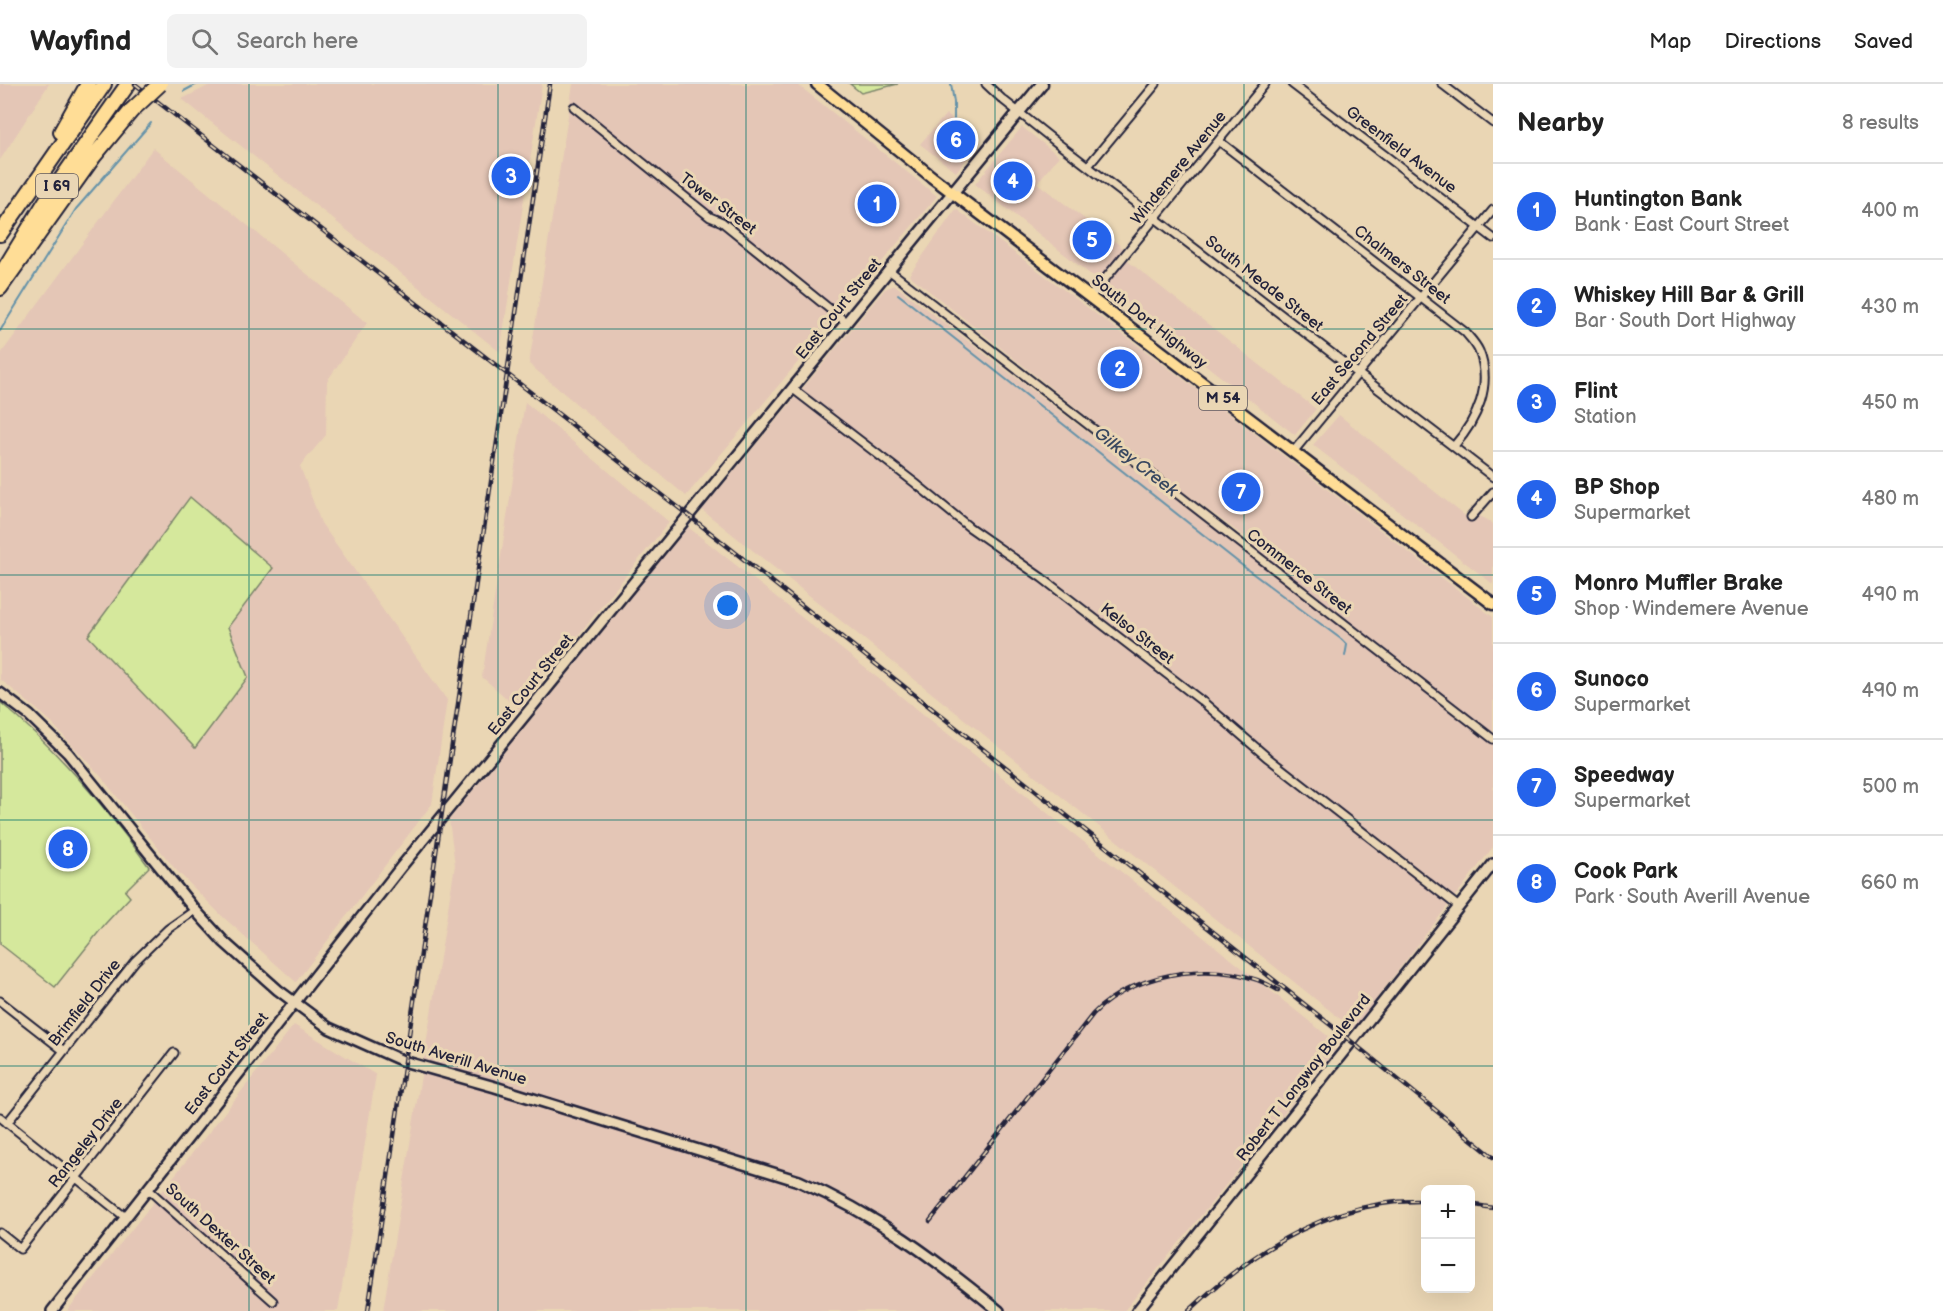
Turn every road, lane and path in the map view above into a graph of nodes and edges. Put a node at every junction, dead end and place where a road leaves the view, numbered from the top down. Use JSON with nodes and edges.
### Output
{"nodes":[{"id":1,"x":128,"y":84,"type":"edge"},
{"id":2,"x":160,"y":84,"type":"edge"},
{"id":3,"x":817,"y":84,"type":"edge"},
{"id":4,"x":986,"y":84,"type":"edge"},
{"id":5,"x":1042,"y":84,"type":"edge"},
{"id":6,"x":1156,"y":84,"type":"edge"},
{"id":7,"x":1265,"y":84,"type":"edge"},
{"id":8,"x":1292,"y":84,"type":"edge"},
{"id":9,"x":1442,"y":84,"type":"edge"},
{"id":10,"x":98,"y":85,"type":"edge"},
{"id":11,"x":574,"y":107,"type":"dead end"},
{"id":12,"x":1019,"y":113,"type":"junction"},
{"id":13,"x":1493,"y":123,"type":"edge"},
{"id":14,"x":1219,"y":141,"type":"junction"},
{"id":15,"x":1088,"y":166,"type":"junction"},
{"id":16,"x":953,"y":192,"type":"junction"},
{"id":17,"x":1493,"y":210,"type":"edge"},
{"id":18,"x":1155,"y":217,"type":"junction"},
{"id":19,"x":1479,"y":227,"type":"junction"},
{"id":20,"x":0,"y":234,"type":"edge"},
{"id":21,"x":1493,"y":238,"type":"edge"},
{"id":22,"x":890,"y":271,"type":"junction"},
{"id":23,"x":0,"y":276,"type":"edge"},
{"id":24,"x":0,"y":288,"type":"edge"},
{"id":25,"x":1091,"y":296,"type":"junction"},
{"id":26,"x":1422,"y":297,"type":"junction"},
{"id":27,"x":847,"y":322,"type":"junction"},
{"id":28,"x":1358,"y":373,"type":"junction"},
{"id":29,"x":794,"y":389,"type":"junction"},
{"id":30,"x":1454,"y":446,"type":"junction"},
{"id":31,"x":1293,"y":452,"type":"junction"},
{"id":32,"x":1493,"y":477,"type":"edge"},
{"id":33,"x":1493,"y":492,"type":"edge"},
{"id":34,"x":1471,"y":517,"type":"dead end"},
{"id":35,"x":1493,"y":604,"type":"edge"},
{"id":36,"x":0,"y":693,"type":"edge"},
{"id":37,"x":1493,"y":740,"type":"edge"},
{"id":38,"x":1493,"y":864,"type":"edge"},
{"id":39,"x":1459,"y":907,"type":"junction"},
{"id":40,"x":195,"y":910,"type":"junction"},
{"id":41,"x":0,"y":1001,"type":"edge"},
{"id":42,"x":294,"y":1004,"type":"junction"},
{"id":43,"x":64,"y":1051,"type":"junction"},
{"id":44,"x":174,"y":1053,"type":"dead end"},
{"id":45,"x":0,"y":1117,"type":"edge"},
{"id":46,"x":7,"y":1123,"type":"junction"},
{"id":47,"x":76,"y":1177,"type":"junction"},
{"id":48,"x":148,"y":1189,"type":"junction"},
{"id":49,"x":125,"y":1217,"type":"junction"},
{"id":50,"x":0,"y":1233,"type":"edge"},
{"id":51,"x":273,"y":1300,"type":"dead end"},
{"id":52,"x":52,"y":1311,"type":"edge"},
{"id":53,"x":999,"y":1311,"type":"edge"},
{"id":54,"x":1137,"y":1311,"type":"edge"}],
"edges":[{"from":1,"to":23,"type":"highway","number":"I 69"},
{"from":2,"to":24,"type":"highway","bridge":true},
{"from":3,"to":16,"type":"main road","name":"South Dort Highway","number":"M 54"},
{"from":4,"to":12,"type":"street","name":"South Meade Street"},
{"from":5,"to":12,"type":"main road","name":"East Court Street"},
{"from":6,"to":15,"type":"street"},
{"from":7,"to":14,"type":"street","name":"Windemere Avenue"},
{"from":8,"to":19,"type":"street","name":"Greenfield Avenue"},
{"from":9,"to":13,"type":"street"},
{"from":10,"to":20,"type":"highway","number":"I 69"},
{"from":11,"to":27,"type":"street","name":"Tower Street"},
{"from":12,"to":15,"type":"street","name":"South Meade Street"},
{"from":12,"to":16,"type":"main road","name":"East Court Street"},
{"from":14,"to":18,"type":"street","name":"Windemere Avenue"},
{"from":14,"to":26,"type":"street","name":"Chalmers Street"},
{"from":15,"to":18,"type":"street","name":"South Meade Street"},
{"from":16,"to":22,"type":"street","name":"East Court Street"},
{"from":16,"to":25,"type":"main road","name":"South Dort Highway","number":"M 54"},
{"from":17,"to":19,"type":"street","name":"East Second Street"},
{"from":18,"to":25,"type":"street","name":"Windemere Avenue"},
{"from":18,"to":28,"type":"street","name":"South Meade Street"},
{"from":19,"to":21,"type":"street","name":"Greenfield Avenue"},
{"from":19,"to":26,"type":"street","name":"East Second Street"},
{"from":22,"to":27,"type":"street","name":"East Court Street"},
{"from":22,"to":37,"type":"street","name":"Commerce Street"},
{"from":25,"to":31,"type":"main road","name":"South Dort Highway","number":"M 54"},
{"from":26,"to":28,"type":"street","name":"East Second Street"},
{"from":26,"to":30,"type":"street","name":"Chalmers Street"},
{"from":27,"to":29,"type":"street","name":"East Court Street"},
{"from":28,"to":30,"type":"street","name":"South Meade Street"},
{"from":28,"to":31,"type":"street","name":"East Second Street"},
{"from":29,"to":39,"type":"street","name":"Kelso Street"},
{"from":29,"to":42,"type":"street","name":"East Court Street"},
{"from":30,"to":32,"type":"street","name":"South Meade Street"},
{"from":31,"to":35,"type":"main road","name":"South Dort Highway","number":"M 54"},
{"from":33,"to":34,"type":"street"},
{"from":36,"to":40,"type":"street","name":"South Averill Avenue"},
{"from":38,"to":39,"type":"street","name":"Robert T Longway Boulevard"},
{"from":39,"to":54,"type":"street","name":"Robert T Longway Boulevard"},
{"from":40,"to":42,"type":"street","name":"South Averill Avenue"},
{"from":40,"to":43,"type":"street","name":"Brimfield Drive"},
{"from":41,"to":43,"type":"street"},
{"from":42,"to":48,"type":"street","name":"East Court Street"},
{"from":42,"to":53,"type":"street","name":"South Averill Avenue"},
{"from":43,"to":46,"type":"street","name":"Brimfield Drive"},
{"from":44,"to":47,"type":"street","name":"Rangeley Drive"},
{"from":45,"to":46,"type":"street"},
{"from":46,"to":47,"type":"street"},
{"from":47,"to":49,"type":"street"},
{"from":47,"to":50,"type":"street","name":"Rangeley Drive"},
{"from":48,"to":49,"type":"street","name":"East Court Street"},
{"from":48,"to":51,"type":"street","name":"South Dexter Street"},
{"from":49,"to":52,"type":"street","name":"East Court Street"}]}
